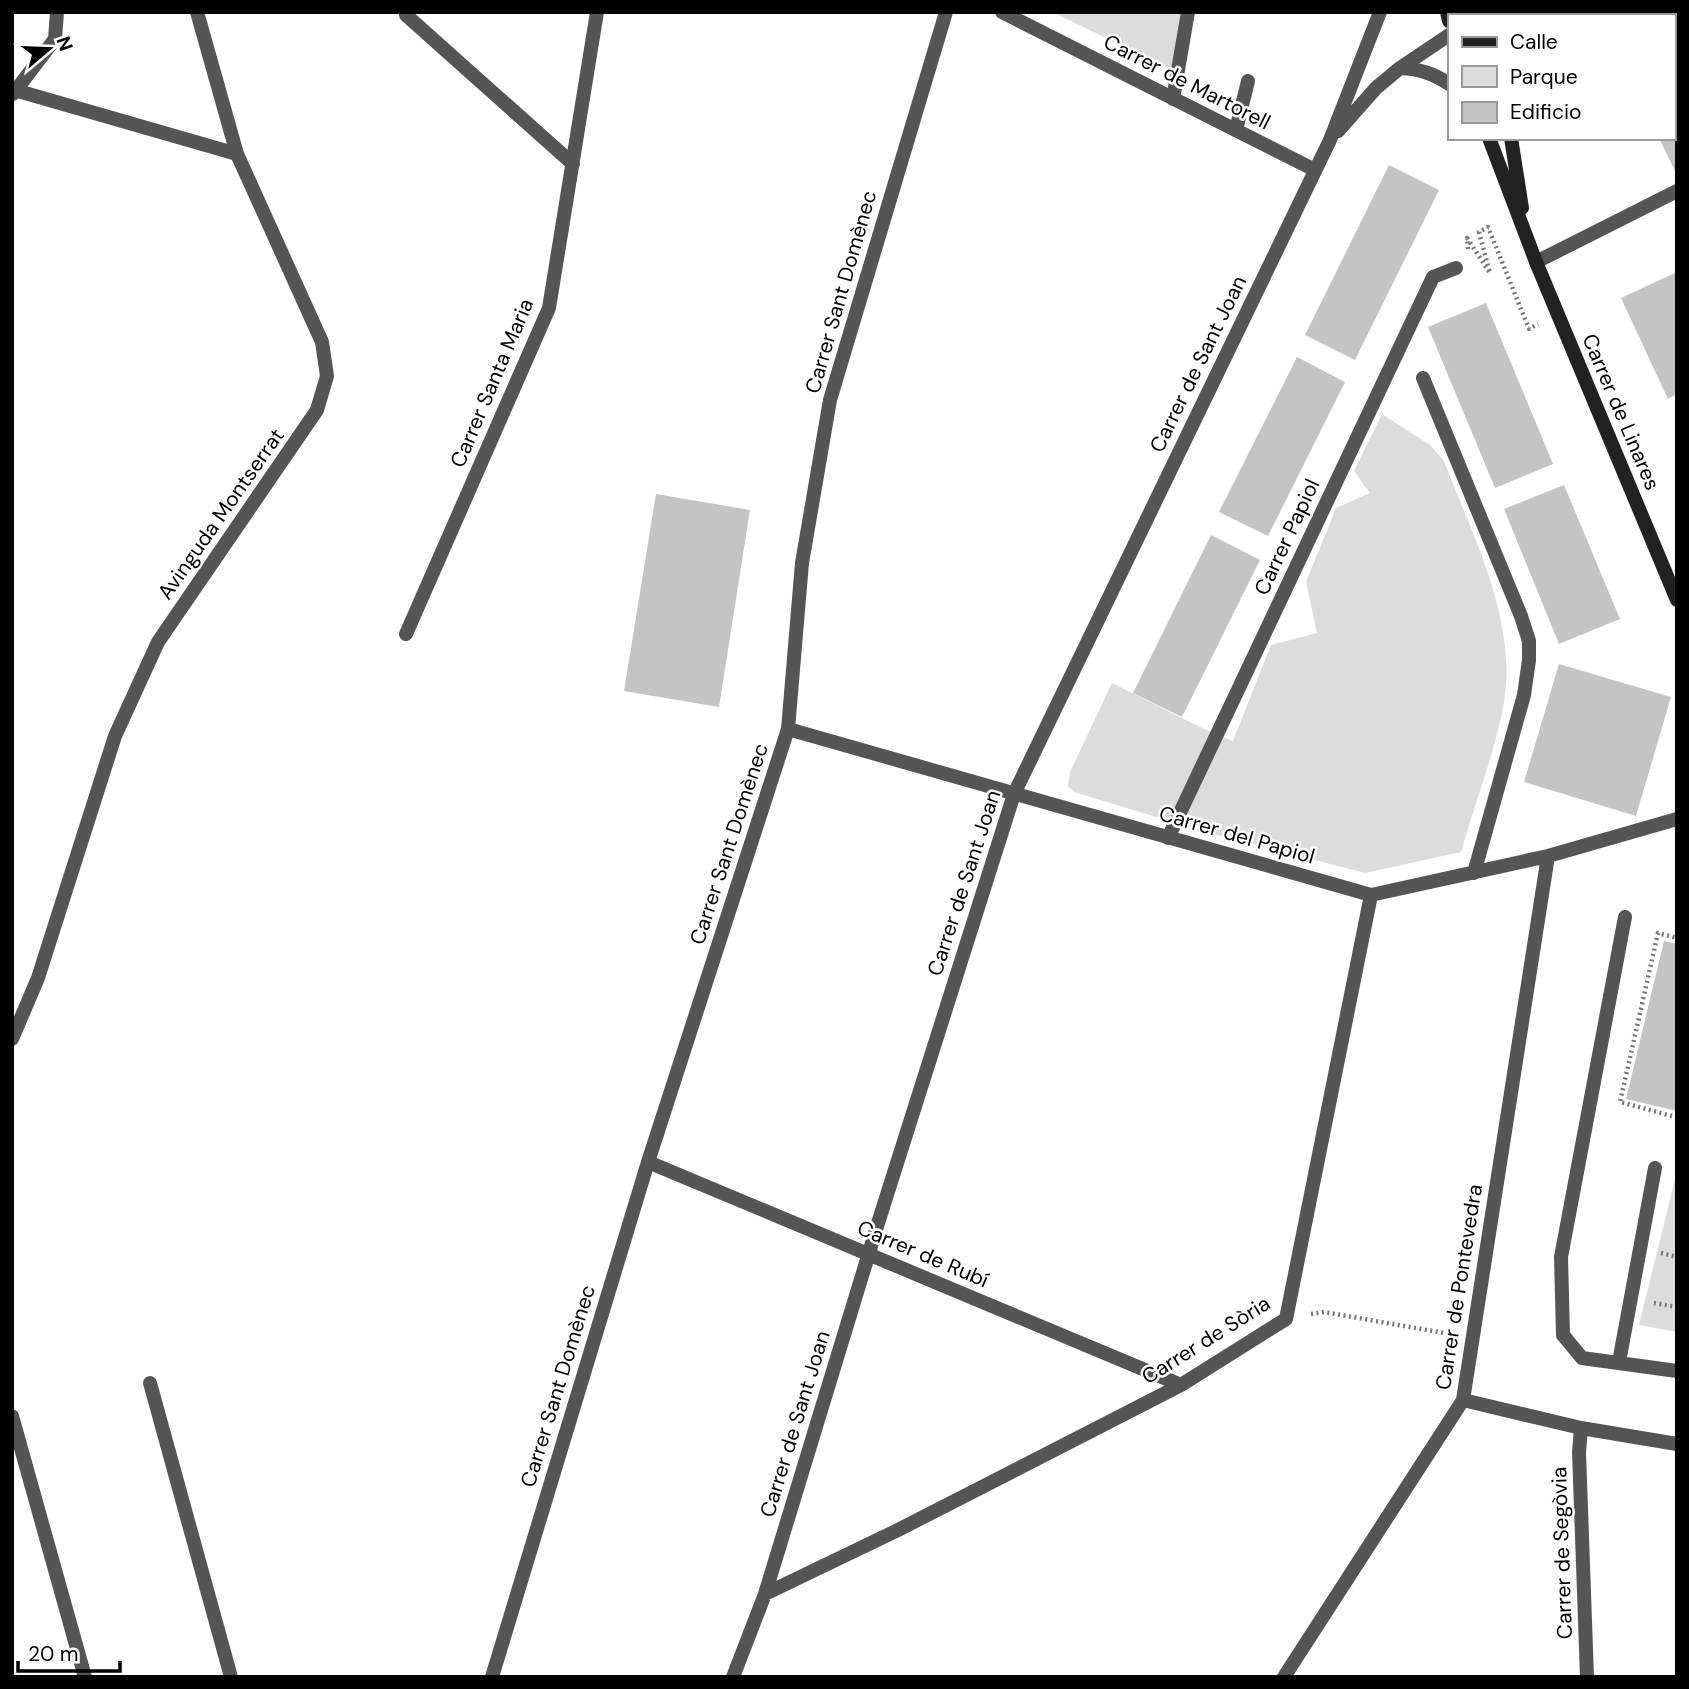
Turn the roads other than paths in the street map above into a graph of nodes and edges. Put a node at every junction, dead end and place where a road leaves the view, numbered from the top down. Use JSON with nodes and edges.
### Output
{"nodes":[{"id":1,"x":57,"y":12,"type":"edge"},
{"id":2,"x":197,"y":12,"type":"edge"},
{"id":3,"x":406,"y":12,"type":"edge"},
{"id":4,"x":597,"y":12,"type":"edge"},
{"id":5,"x":946,"y":12,"type":"edge"},
{"id":6,"x":1002,"y":12,"type":"edge"},
{"id":7,"x":1188,"y":12,"type":"edge"},
{"id":8,"x":1380,"y":12,"type":"edge"},
{"id":9,"x":1448,"y":36,"type":"edge"},
{"id":10,"x":1400,"y":68,"type":"junction"},
{"id":11,"x":1248,"y":81,"type":"dead end"},
{"id":12,"x":1448,"y":83,"type":"edge"},
{"id":13,"x":15,"y":93,"type":"edge"},
{"id":14,"x":1173,"y":99,"type":"junction"},
{"id":15,"x":1236,"y":130,"type":"junction"},
{"id":16,"x":1330,"y":140,"type":"junction"},
{"id":17,"x":1490,"y":140,"type":"edge"},
{"id":18,"x":1511,"y":140,"type":"edge"},
{"id":19,"x":237,"y":154,"type":"junction"},
{"id":20,"x":573,"y":164,"type":"junction"},
{"id":21,"x":1315,"y":170,"type":"junction"},
{"id":22,"x":1677,"y":191,"type":"edge"},
{"id":23,"x":1527,"y":240,"type":"junction"},
{"id":24,"x":1536,"y":262,"type":"junction"},
{"id":25,"x":1456,"y":268,"type":"dead end"},
{"id":26,"x":1423,"y":378,"type":"dead end"},
{"id":27,"x":1677,"y":600,"type":"edge"},
{"id":28,"x":406,"y":634,"type":"dead end"},
{"id":29,"x":788,"y":729,"type":"junction"},
{"id":30,"x":1014,"y":793,"type":"junction"},
{"id":31,"x":1677,"y":818,"type":"edge"},
{"id":32,"x":1168,"y":838,"type":"junction"},
{"id":33,"x":1548,"y":856,"type":"junction"},
{"id":34,"x":1474,"y":873,"type":"junction"},
{"id":35,"x":1371,"y":895,"type":"junction"},
{"id":36,"x":1625,"y":917,"type":"dead end"},
{"id":37,"x":12,"y":1039,"type":"edge"},
{"id":38,"x":648,"y":1162,"type":"junction"},
{"id":39,"x":1655,"y":1168,"type":"dead end"},
{"id":40,"x":869,"y":1254,"type":"junction"},
{"id":41,"x":1619,"y":1362,"type":"junction"},
{"id":42,"x":1677,"y":1371,"type":"edge"},
{"id":43,"x":150,"y":1382,"type":"dead end"},
{"id":44,"x":1181,"y":1385,"type":"junction"},
{"id":45,"x":1463,"y":1400,"type":"junction"},
{"id":46,"x":12,"y":1416,"type":"edge"},
{"id":47,"x":1581,"y":1428,"type":"junction"},
{"id":48,"x":1677,"y":1444,"type":"edge"},
{"id":49,"x":765,"y":1594,"type":"junction"},
{"id":50,"x":85,"y":1677,"type":"edge"},
{"id":51,"x":231,"y":1677,"type":"edge"},
{"id":52,"x":492,"y":1677,"type":"edge"},
{"id":53,"x":733,"y":1677,"type":"edge"},
{"id":54,"x":1284,"y":1677,"type":"edge"},
{"id":55,"x":1587,"y":1677,"type":"edge"}],
"edges":[{"from":1,"to":13,"type":"street"},
{"from":2,"to":19,"type":"street","name":"Avinguda Montserrat"},
{"from":3,"to":20,"type":"street"},
{"from":4,"to":20,"type":"street","name":"Carrer Santa Maria"},
{"from":5,"to":29,"type":"street","name":"Carrer Sant Domènec"},
{"from":6,"to":14,"type":"street","name":"Carrer de Martorell"},
{"from":7,"to":14,"type":"street"},
{"from":8,"to":16,"type":"street","name":"Carrer de Sant Joan"},
{"from":9,"to":10,"type":"street","name":"Carrer de Sant Joan"},
{"from":10,"to":12,"type":"street"},
{"from":10,"to":16,"type":"street","name":"Carrer de Sant Joan"},
{"from":11,"to":15,"type":"street"},
{"from":13,"to":19,"type":"street"},
{"from":14,"to":15,"type":"street","name":"Carrer de Martorell"},
{"from":15,"to":21,"type":"street","name":"Carrer de Martorell"},
{"from":16,"to":21,"type":"street","name":"Carrer de Sant Joan"},
{"from":17,"to":23,"type":"street","name":"Carrer de Linares"},
{"from":18,"to":23,"type":"street","name":"Carrer de Linares"},
{"from":19,"to":37,"type":"street","name":"Avinguda Montserrat"},
{"from":20,"to":28,"type":"street","name":"Carrer Santa Maria"},
{"from":21,"to":30,"type":"street","name":"Carrer de Sant Joan"},
{"from":22,"to":24,"type":"street"},
{"from":23,"to":24,"type":"street","name":"Carrer de Linares"},
{"from":24,"to":27,"type":"street","name":"Carrer de Linares"},
{"from":25,"to":32,"type":"street","name":"Carrer Papiol"},
{"from":26,"to":34,"type":"street"},
{"from":29,"to":30,"type":"street","name":"Carrer del Papiol"},
{"from":29,"to":38,"type":"street","name":"Carrer Sant Domènec"},
{"from":30,"to":32,"type":"street","name":"Carrer del Papiol"},
{"from":30,"to":40,"type":"street","name":"Carrer de Sant Joan"},
{"from":31,"to":33,"type":"street","name":"Carrer del Papiol"},
{"from":32,"to":35,"type":"street","name":"Carrer del Papiol"},
{"from":33,"to":34,"type":"street","name":"Carrer del Papiol"},
{"from":33,"to":45,"type":"street","name":"Carrer de Pontevedra"},
{"from":34,"to":35,"type":"street","name":"Carrer del Papiol"},
{"from":35,"to":44,"type":"street","name":"Carrer de Sòria"},
{"from":36,"to":41,"type":"street"},
{"from":38,"to":40,"type":"street","name":"Carrer de Rubí"},
{"from":38,"to":52,"type":"street","name":"Carrer Sant Domènec"},
{"from":39,"to":41,"type":"street"},
{"from":40,"to":44,"type":"street","name":"Carrer de Rubí"},
{"from":40,"to":49,"type":"street","name":"Carrer de Sant Joan"},
{"from":41,"to":42,"type":"street"},
{"from":43,"to":51,"type":"street"},
{"from":44,"to":49,"type":"street","name":"Carrer de Sòria"},
{"from":45,"to":47,"type":"street"},
{"from":45,"to":54,"type":"street","name":"Carrer de Pontevedra"},
{"from":46,"to":50,"type":"street"},
{"from":47,"to":48,"type":"street"},
{"from":47,"to":55,"type":"street","name":"Carrer de Segòvia"},
{"from":49,"to":53,"type":"street","name":"Carrer de Sant Joan"}]}
